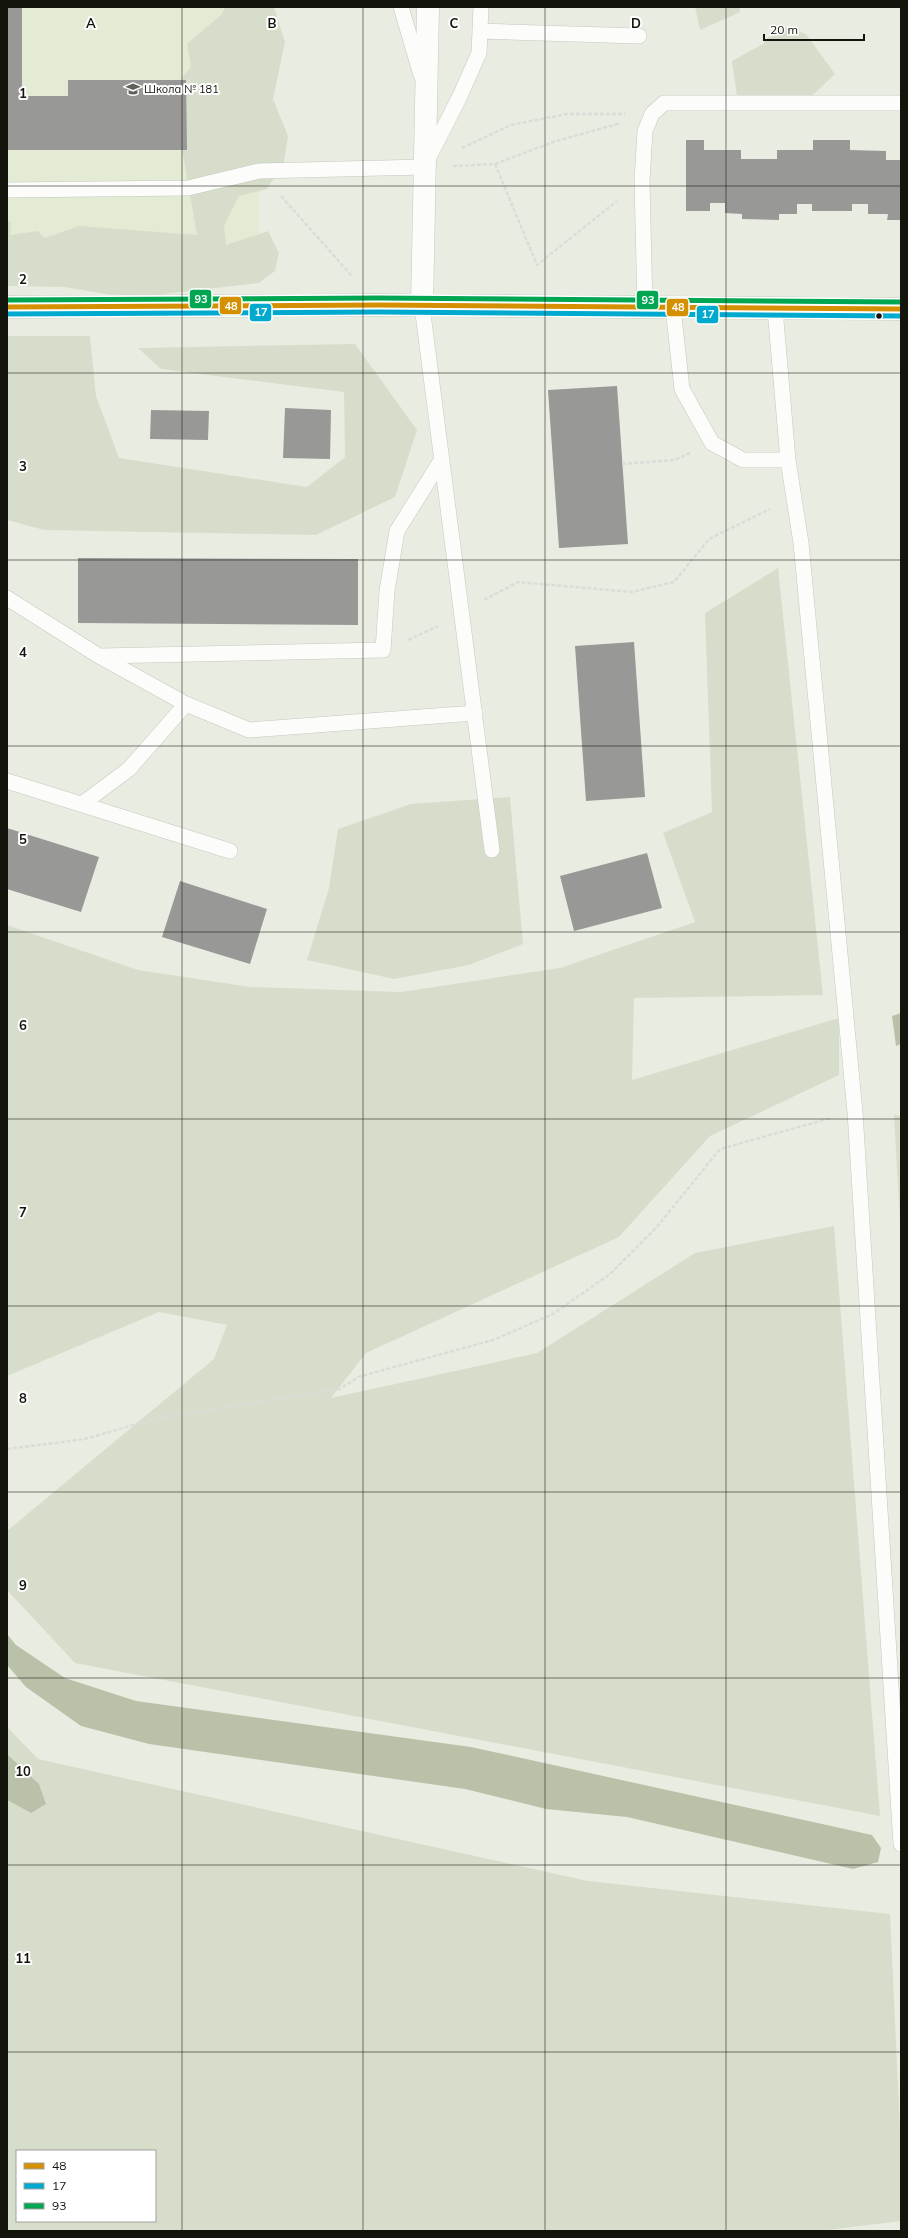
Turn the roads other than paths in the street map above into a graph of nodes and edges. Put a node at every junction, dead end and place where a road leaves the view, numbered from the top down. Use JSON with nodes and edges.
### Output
{"nodes":[{"id":1,"x":401,"y":7,"type":"edge"},
{"id":2,"x":428,"y":7,"type":"edge"},
{"id":3,"x":481,"y":7,"type":"edge"},
{"id":4,"x":480,"y":32,"type":"junction"},
{"id":5,"x":639,"y":36,"type":"dead end"},
{"id":6,"x":426,"y":91,"type":"junction"},
{"id":7,"x":901,"y":103,"type":"edge"},
{"id":8,"x":424,"y":167,"type":"junction"},
{"id":9,"x":7,"y":190,"type":"edge"},
{"id":10,"x":422,"y":306,"type":"junction"},
{"id":11,"x":7,"y":307,"type":"edge"},
{"id":12,"x":645,"y":308,"type":"junction"},
{"id":13,"x":673,"y":308,"type":"junction"},
{"id":14,"x":775,"y":309,"type":"junction"},
{"id":15,"x":901,"y":309,"type":"edge"},
{"id":16,"x":442,"y":459,"type":"junction"},
{"id":17,"x":788,"y":460,"type":"junction"},
{"id":18,"x":7,"y":598,"type":"edge"},
{"id":19,"x":99,"y":656,"type":"junction"},
{"id":20,"x":186,"y":704,"type":"junction"},
{"id":21,"x":475,"y":713,"type":"junction"},
{"id":22,"x":7,"y":781,"type":"edge"},
{"id":23,"x":82,"y":804,"type":"junction"},
{"id":24,"x":492,"y":850,"type":"dead end"},
{"id":25,"x":230,"y":851,"type":"dead end"},
{"id":26,"x":901,"y":1844,"type":"edge"}],
"edges":[{"from":1,"to":6,"type":"lane"},
{"from":2,"to":6,"type":"street"},
{"from":3,"to":4,"type":"lane"},
{"from":4,"to":5,"type":"lane"},
{"from":4,"to":8,"type":"lane"},
{"from":6,"to":8,"type":"street"},
{"from":7,"to":12,"type":"lane"},
{"from":8,"to":9,"type":"lane"},
{"from":8,"to":10,"type":"street"},
{"from":10,"to":11,"type":"street"},
{"from":10,"to":12,"type":"street"},
{"from":10,"to":16,"type":"lane"},
{"from":12,"to":13,"type":"street"},
{"from":13,"to":14,"type":"street"},
{"from":13,"to":17,"type":"lane"},
{"from":14,"to":15,"type":"street"},
{"from":14,"to":17,"type":"lane"},
{"from":16,"to":19,"type":"lane"},
{"from":16,"to":21,"type":"lane"},
{"from":17,"to":26,"type":"lane"},
{"from":18,"to":19,"type":"lane"},
{"from":19,"to":20,"type":"lane"},
{"from":20,"to":21,"type":"lane"},
{"from":20,"to":23,"type":"lane"},
{"from":21,"to":24,"type":"lane"},
{"from":22,"to":23,"type":"lane"},
{"from":23,"to":25,"type":"lane"}]}
